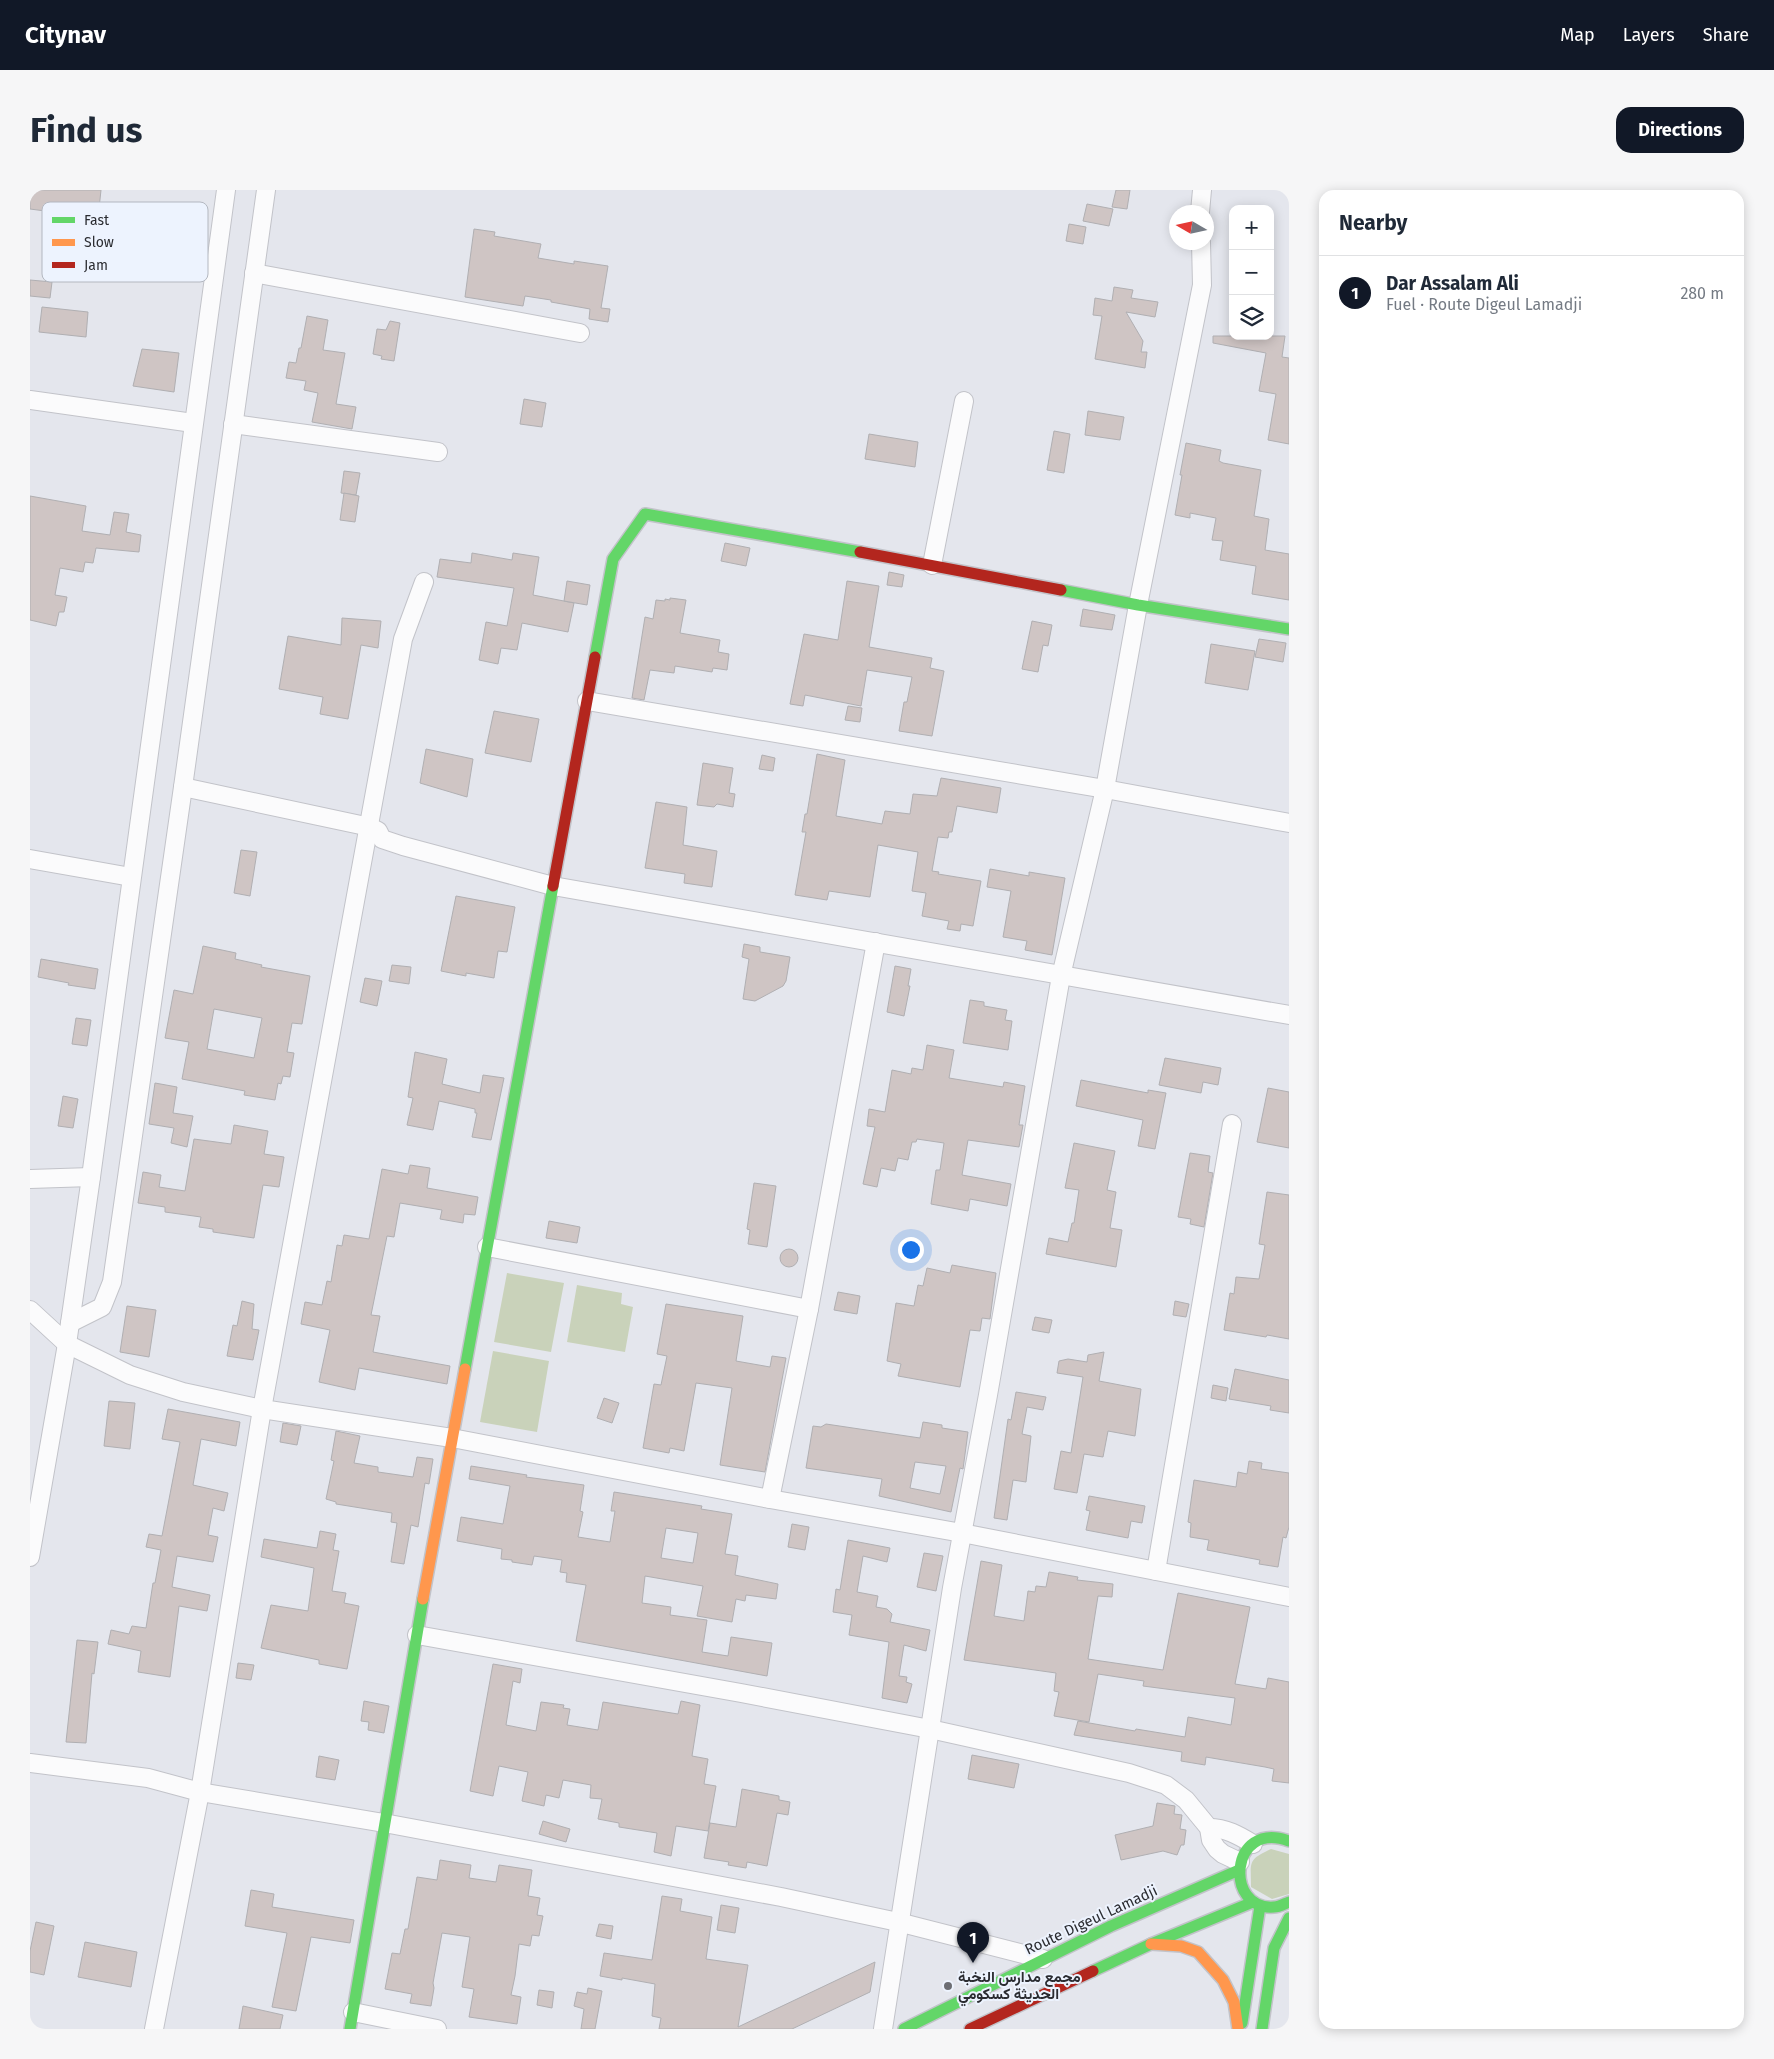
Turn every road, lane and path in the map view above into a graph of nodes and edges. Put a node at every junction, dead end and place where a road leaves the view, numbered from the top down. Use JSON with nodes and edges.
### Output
{"nodes":[{"id":1,"x":226,"y":190,"type":"edge"},
{"id":2,"x":266,"y":190,"type":"edge"},
{"id":3,"x":1202,"y":190,"type":"edge"},
{"id":4,"x":1201,"y":205,"type":"edge"},
{"id":5,"x":1201,"y":250,"type":"edge"},
{"id":6,"x":254,"y":274,"type":"junction"},
{"id":7,"x":580,"y":333,"type":"dead end"},
{"id":8,"x":30,"y":400,"type":"edge"},
{"id":9,"x":964,"y":401,"type":"dead end"},
{"id":10,"x":193,"y":423,"type":"junction"},
{"id":11,"x":233,"y":424,"type":"junction"},
{"id":12,"x":438,"y":452,"type":"dead end"},
{"id":13,"x":932,"y":565,"type":"junction"},
{"id":14,"x":424,"y":582,"type":"dead end"},
{"id":15,"x":1138,"y":605,"type":"junction"},
{"id":16,"x":1289,"y":629,"type":"edge"},
{"id":17,"x":587,"y":700,"type":"junction"},
{"id":18,"x":183,"y":787,"type":"junction"},
{"id":19,"x":1105,"y":789,"type":"junction"},
{"id":20,"x":1289,"y":823,"type":"edge"},
{"id":21,"x":370,"y":827,"type":"junction"},
{"id":22,"x":30,"y":859,"type":"edge"},
{"id":23,"x":130,"y":877,"type":"junction"},
{"id":24,"x":553,"y":886,"type":"junction"},
{"id":25,"x":876,"y":942,"type":"junction"},
{"id":26,"x":1061,"y":976,"type":"junction"},
{"id":27,"x":1289,"y":1016,"type":"edge"},
{"id":28,"x":1232,"y":1124,"type":"dead end"},
{"id":29,"x":91,"y":1177,"type":"junction"},
{"id":30,"x":30,"y":1179,"type":"edge"},
{"id":31,"x":487,"y":1247,"type":"junction"},
{"id":32,"x":809,"y":1309,"type":"junction"},
{"id":33,"x":30,"y":1310,"type":"edge"},
{"id":34,"x":70,"y":1323,"type":"junction"},
{"id":35,"x":67,"y":1344,"type":"junction"},
{"id":36,"x":262,"y":1409,"type":"junction"},
{"id":37,"x":452,"y":1438,"type":"junction"},
{"id":38,"x":770,"y":1499,"type":"junction"},
{"id":39,"x":962,"y":1534,"type":"junction"},
{"id":40,"x":30,"y":1557,"type":"edge"},
{"id":41,"x":1156,"y":1570,"type":"junction"},
{"id":42,"x":1289,"y":1597,"type":"edge"},
{"id":43,"x":417,"y":1635,"type":"junction"},
{"id":44,"x":930,"y":1729,"type":"junction"},
{"id":45,"x":30,"y":1763,"type":"edge"},
{"id":46,"x":200,"y":1792,"type":"junction"},
{"id":47,"x":384,"y":1823,"type":"junction"},
{"id":48,"x":1208,"y":1828,"type":"junction"},
{"id":49,"x":1289,"y":1840,"type":"edge"},
{"id":50,"x":1253,"y":1844,"type":"junction"},
{"id":51,"x":1240,"y":1866,"type":"junction"},
{"id":52,"x":1289,"y":1902,"type":"edge"},
{"id":53,"x":1257,"y":1904,"type":"junction"},
{"id":54,"x":1289,"y":1918,"type":"edge"},
{"id":55,"x":898,"y":1922,"type":"junction"},
{"id":56,"x":1151,"y":1944,"type":"junction"},
{"id":57,"x":1043,"y":1959,"type":"junction"},
{"id":58,"x":352,"y":2021,"type":"edge"},
{"id":59,"x":154,"y":2029,"type":"edge"},
{"id":60,"x":437,"y":2029,"type":"edge"},
{"id":61,"x":883,"y":2029,"type":"edge"},
{"id":62,"x":904,"y":2029,"type":"edge"},
{"id":63,"x":970,"y":2029,"type":"edge"},
{"id":64,"x":1240,"y":2029,"type":"edge"},
{"id":65,"x":1262,"y":2029,"type":"edge"}],
"edges":[{"from":1,"to":10,"type":"street"},
{"from":2,"to":6,"type":"street"},
{"from":3,"to":4,"type":"street"},
{"from":5,"to":15,"type":"street"},
{"from":6,"to":7,"type":"street"},
{"from":6,"to":11,"type":"street"},
{"from":8,"to":10,"type":"street"},
{"from":9,"to":13,"type":"street"},
{"from":10,"to":23,"type":"street"},
{"from":11,"to":12,"type":"street"},
{"from":11,"to":18,"type":"street"},
{"from":13,"to":15,"type":"street"},
{"from":13,"to":17,"type":"street"},
{"from":14,"to":21,"type":"street"},
{"from":15,"to":16,"type":"street"},
{"from":15,"to":19,"type":"street"},
{"from":17,"to":19,"type":"street"},
{"from":17,"to":24,"type":"street"},
{"from":18,"to":21,"type":"street"},
{"from":18,"to":34,"type":"street"},
{"from":19,"to":20,"type":"street"},
{"from":19,"to":26,"type":"street"},
{"from":21,"to":24,"type":"street"},
{"from":21,"to":36,"type":"street"},
{"from":22,"to":23,"type":"street"},
{"from":23,"to":29,"type":"street"},
{"from":24,"to":25,"type":"street"},
{"from":24,"to":31,"type":"street"},
{"from":25,"to":26,"type":"street"},
{"from":25,"to":32,"type":"street"},
{"from":26,"to":27,"type":"street"},
{"from":26,"to":39,"type":"street"},
{"from":28,"to":41,"type":"street"},
{"from":29,"to":30,"type":"street"},
{"from":29,"to":34,"type":"street"},
{"from":31,"to":32,"type":"street"},
{"from":31,"to":37,"type":"street"},
{"from":32,"to":38,"type":"street"},
{"from":33,"to":35,"type":"street"},
{"from":34,"to":35,"type":"street"},
{"from":35,"to":36,"type":"street"},
{"from":35,"to":40,"type":"street"},
{"from":36,"to":37,"type":"street"},
{"from":36,"to":46,"type":"street"},
{"from":37,"to":38,"type":"street"},
{"from":37,"to":43,"type":"street"},
{"from":38,"to":39,"type":"street"},
{"from":39,"to":41,"type":"street"},
{"from":39,"to":44,"type":"street"},
{"from":41,"to":42,"type":"street"},
{"from":43,"to":44,"type":"street"},
{"from":43,"to":47,"type":"street"},
{"from":44,"to":48,"type":"street"},
{"from":44,"to":55,"type":"street"},
{"from":45,"to":46,"type":"street"},
{"from":46,"to":47,"type":"street"},
{"from":46,"to":59,"type":"street"},
{"from":47,"to":55,"type":"street"},
{"from":47,"to":58,"type":"street"},
{"from":48,"to":50,"type":"street"},
{"from":48,"to":51,"type":"street"},
{"from":49,"to":50,"type":"street"},
{"from":50,"to":51,"type":"street"},
{"from":51,"to":53,"type":"street"},
{"from":51,"to":57,"type":"street","name":"Route Digeul Lamadji"},
{"from":52,"to":53,"type":"street"},
{"from":53,"to":56,"type":"street"},
{"from":53,"to":64,"type":"street"},
{"from":54,"to":65,"type":"street"},
{"from":55,"to":57,"type":"street"},
{"from":55,"to":61,"type":"street"},
{"from":56,"to":63,"type":"street"},
{"from":56,"to":64,"type":"street"},
{"from":57,"to":62,"type":"street","name":"Route Digeul Lamadji"},
{"from":58,"to":60,"type":"street"}]}
